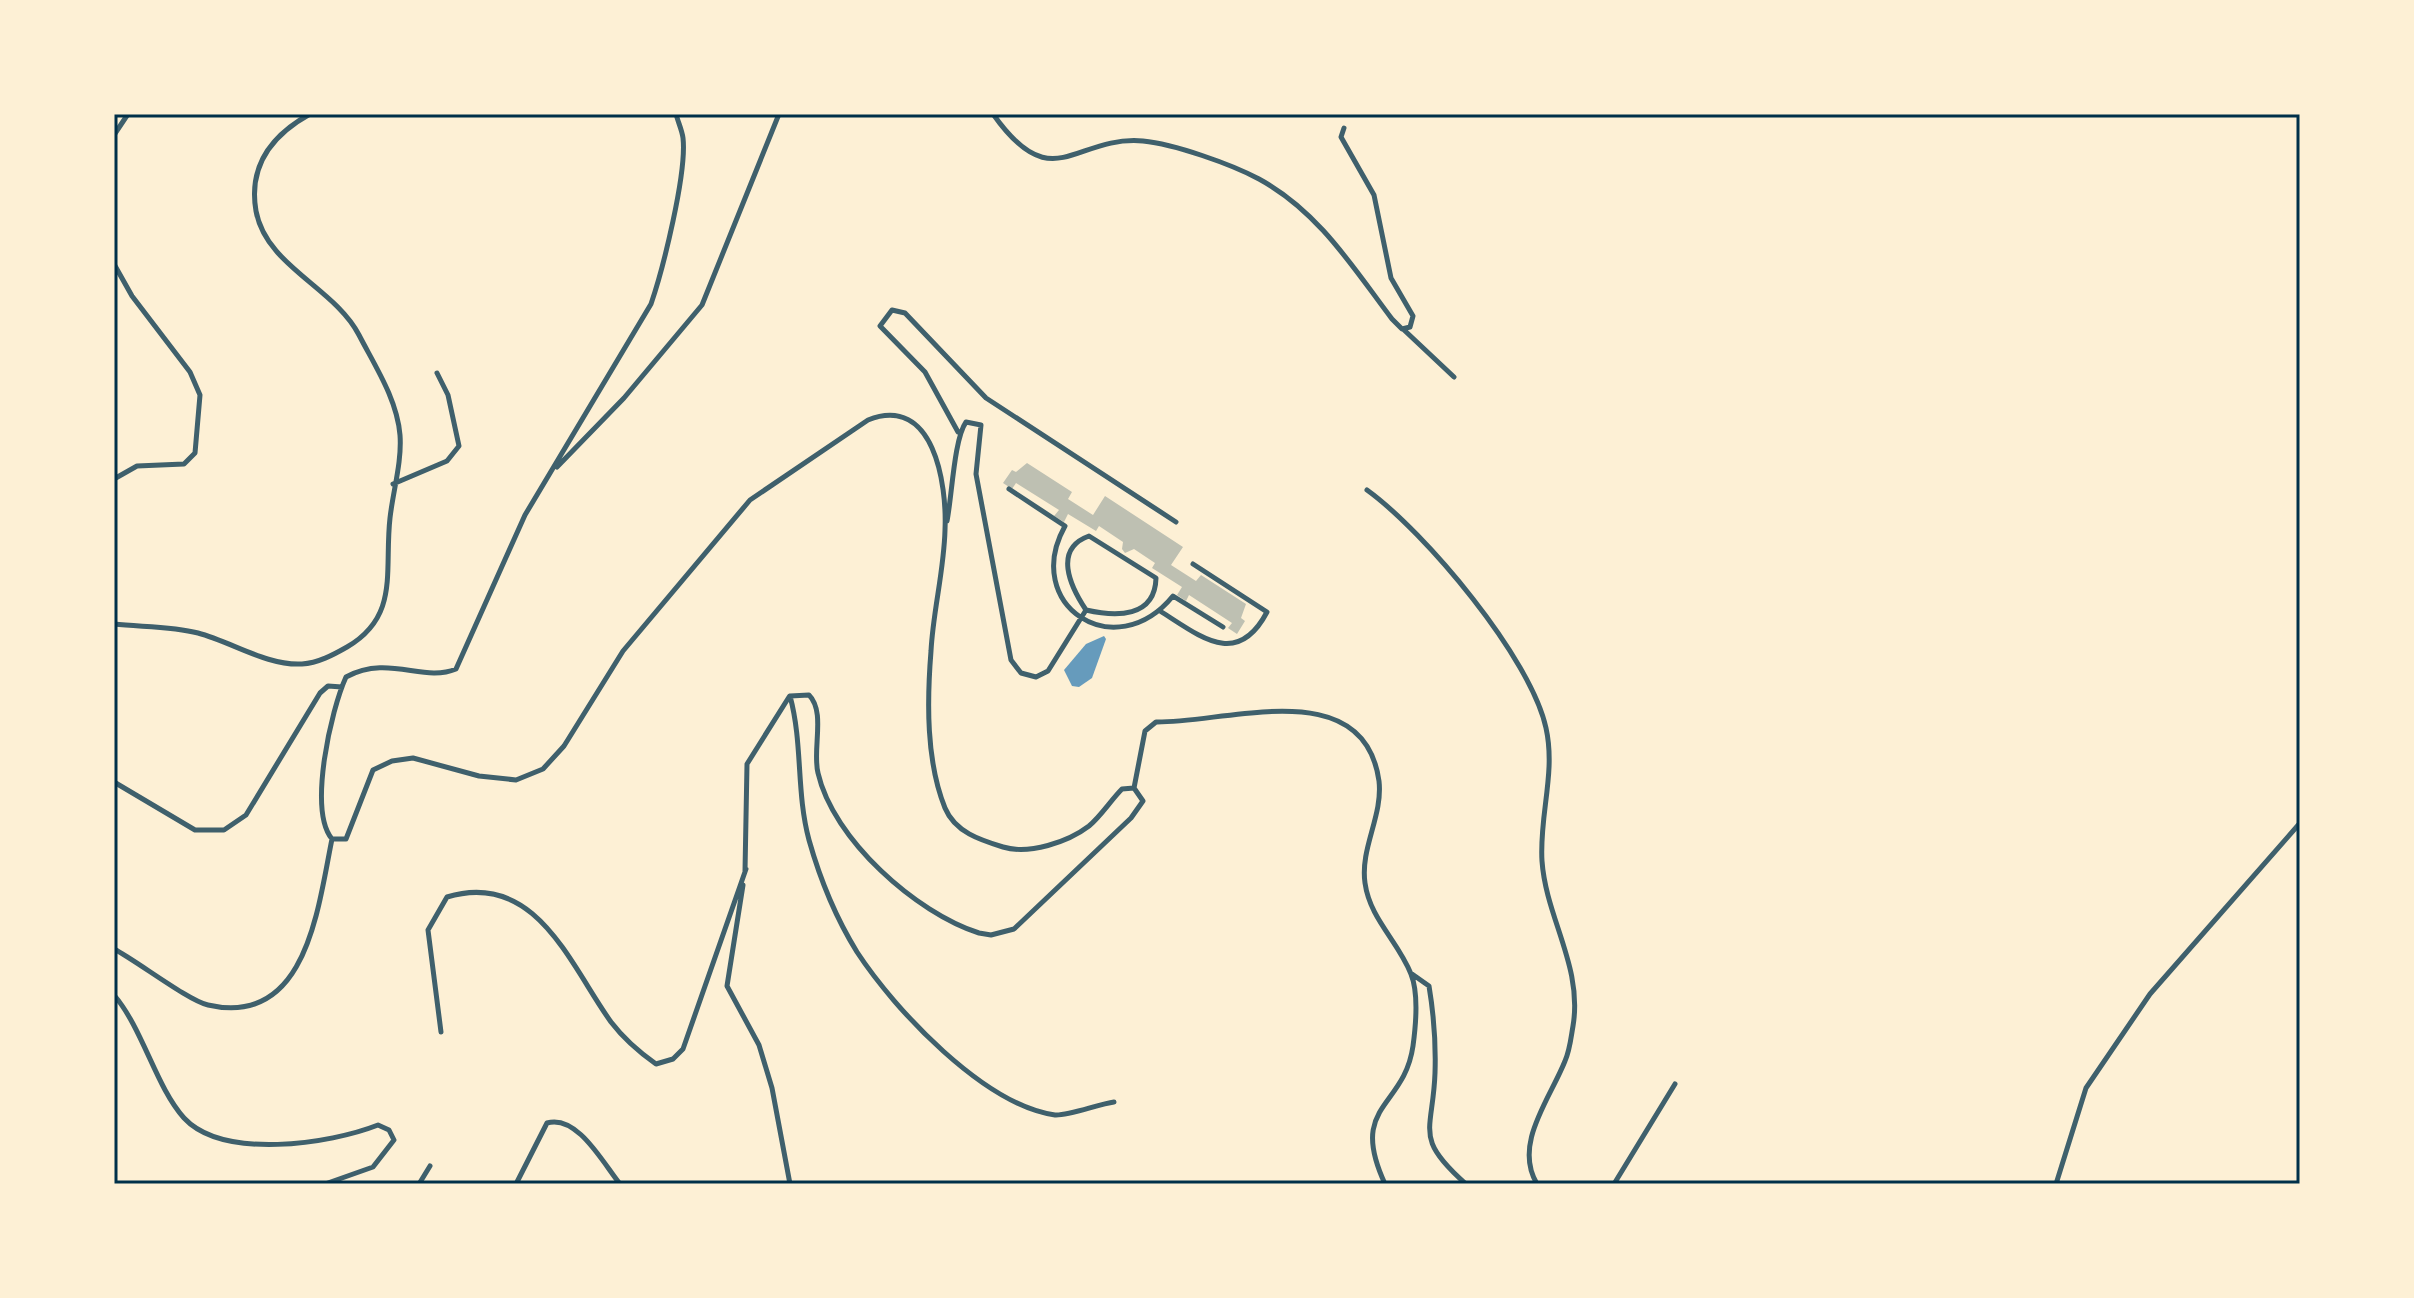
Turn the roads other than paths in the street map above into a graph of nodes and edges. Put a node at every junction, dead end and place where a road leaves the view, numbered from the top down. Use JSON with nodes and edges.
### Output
{"nodes":[{"id":1,"x":128,"y":114,"type":"edge"},
{"id":2,"x":310,"y":114,"type":"edge"},
{"id":3,"x":676,"y":114,"type":"edge"},
{"id":4,"x":779,"y":114,"type":"edge"},
{"id":5,"x":993,"y":114,"type":"edge"},
{"id":6,"x":1344,"y":128,"type":"dead end"},
{"id":7,"x":114,"y":135,"type":"edge"},
{"id":8,"x":114,"y":264,"type":"edge"},
{"id":9,"x":1402,"y":329,"type":"junction"},
{"id":10,"x":437,"y":373,"type":"dead end"},
{"id":11,"x":1454,"y":377,"type":"dead end"},
{"id":12,"x":958,"y":433,"type":"junction"},
{"id":13,"x":551,"y":473,"type":"junction"},
{"id":14,"x":114,"y":479,"type":"edge"},
{"id":15,"x":393,"y":484,"type":"junction"},
{"id":16,"x":1009,"y":489,"type":"dead end"},
{"id":17,"x":1367,"y":490,"type":"dead end"},
{"id":18,"x":1176,"y":522,"type":"dead end"},
{"id":19,"x":946,"y":526,"type":"junction"},
{"id":20,"x":1193,"y":564,"type":"dead end"},
{"id":21,"x":1086,"y":610,"type":"junction"},
{"id":22,"x":1160,"y":611,"type":"junction"},
{"id":23,"x":1081,"y":618,"type":"junction"},
{"id":24,"x":114,"y":624,"type":"edge"},
{"id":25,"x":1223,"y":627,"type":"dead end"},
{"id":26,"x":342,"y":687,"type":"junction"},
{"id":27,"x":790,"y":696,"type":"junction"},
{"id":28,"x":114,"y":782,"type":"edge"},
{"id":29,"x":1134,"y":788,"type":"junction"},
{"id":30,"x":2300,"y":823,"type":"edge"},
{"id":31,"x":332,"y":839,"type":"junction"},
{"id":32,"x":746,"y":869,"type":"junction"},
{"id":33,"x":114,"y":949,"type":"edge"},
{"id":34,"x":1412,"y":974,"type":"junction"},
{"id":35,"x":114,"y":995,"type":"edge"},
{"id":36,"x":441,"y":1032,"type":"dead end"},
{"id":37,"x":1675,"y":1084,"type":"dead end"},
{"id":38,"x":1114,"y":1102,"type":"dead end"},
{"id":39,"x":430,"y":1166,"type":"dead end"},
{"id":40,"x":325,"y":1184,"type":"edge"},
{"id":41,"x":419,"y":1184,"type":"edge"},
{"id":42,"x":516,"y":1184,"type":"edge"},
{"id":43,"x":620,"y":1184,"type":"edge"},
{"id":44,"x":790,"y":1184,"type":"edge"},
{"id":45,"x":1385,"y":1184,"type":"edge"},
{"id":46,"x":1466,"y":1184,"type":"edge"},
{"id":47,"x":1537,"y":1184,"type":"edge"},
{"id":48,"x":1614,"y":1184,"type":"edge"},
{"id":49,"x":2056,"y":1184,"type":"edge"}],
"edges":[{"from":1,"to":7,"type":"street"},
{"from":2,"to":15,"type":"street"},
{"from":3,"to":13,"type":"street"},
{"from":4,"to":13,"type":"street"},
{"from":5,"to":9,"type":"street"},
{"from":6,"to":9,"type":"street"},
{"from":8,"to":14,"type":"street"},
{"from":9,"to":11,"type":"street"},
{"from":10,"to":15,"type":"street"},
{"from":12,"to":18,"type":"street"},
{"from":12,"to":19,"type":"street"},
{"from":12,"to":23,"type":"street"},
{"from":13,"to":26,"type":"street"},
{"from":15,"to":24,"type":"street"},
{"from":16,"to":23,"type":"street"},
{"from":17,"to":47,"type":"street"},
{"from":19,"to":29,"type":"street"},
{"from":19,"to":31,"type":"street"},
{"from":20,"to":22,"type":"street"},
{"from":21,"to":21,"type":"street"},
{"from":21,"to":23,"type":"street"},
{"from":22,"to":23,"type":"street"},
{"from":22,"to":25,"type":"street"},
{"from":26,"to":28,"type":"street"},
{"from":26,"to":31,"type":"street"},
{"from":27,"to":29,"type":"street"},
{"from":27,"to":32,"type":"street"},
{"from":27,"to":38,"type":"street"},
{"from":29,"to":34,"type":"street"},
{"from":30,"to":49,"type":"street"},
{"from":31,"to":33,"type":"street"},
{"from":32,"to":36,"type":"street"},
{"from":32,"to":44,"type":"street"},
{"from":34,"to":45,"type":"street"},
{"from":34,"to":46,"type":"street"},
{"from":35,"to":40,"type":"street"},
{"from":37,"to":48,"type":"street"},
{"from":39,"to":41,"type":"street"},
{"from":42,"to":43,"type":"street"}]}
